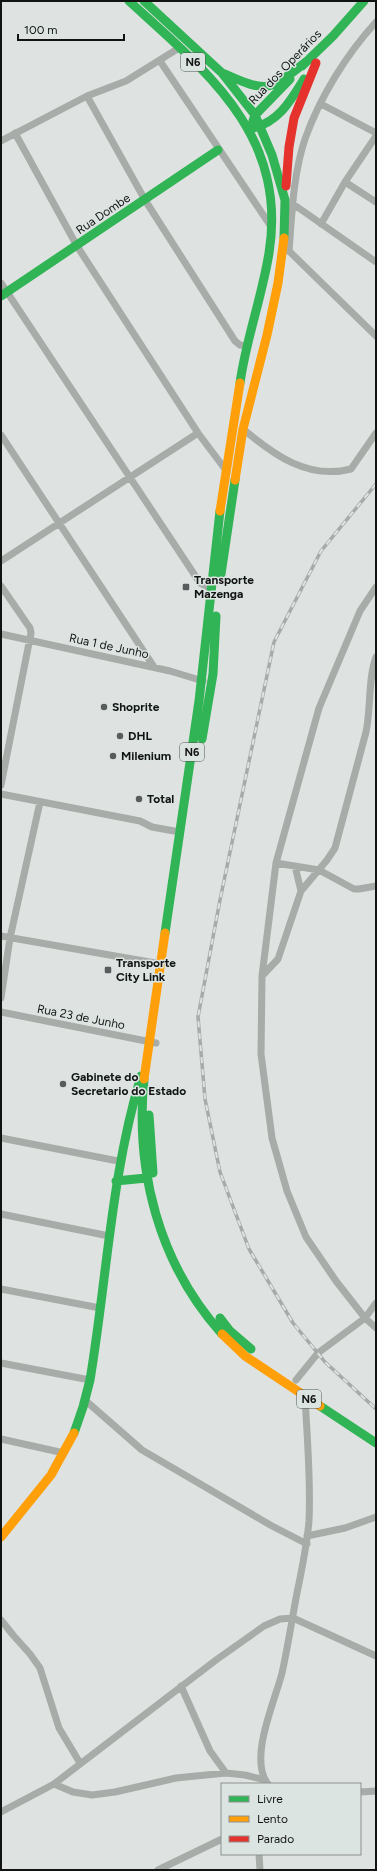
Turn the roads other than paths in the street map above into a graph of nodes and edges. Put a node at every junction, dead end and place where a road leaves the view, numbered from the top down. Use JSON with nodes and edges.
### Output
{"nodes":[{"id":1,"x":129,"y":1,"type":"edge"},
{"id":2,"x":144,"y":1,"type":"edge"},
{"id":3,"x":364,"y":1,"type":"edge"},
{"id":4,"x":376,"y":22,"type":"edge"},
{"id":5,"x":333,"y":36,"type":"junction"},
{"id":6,"x":179,"y":48,"type":"junction"},
{"id":7,"x":160,"y":61,"type":"junction"},
{"id":8,"x":307,"y":61,"type":"junction"},
{"id":9,"x":316,"y":63,"type":"junction"},
{"id":10,"x":222,"y":73,"type":"junction"},
{"id":11,"x":87,"y":96,"type":"junction"},
{"id":12,"x":321,"y":104,"type":"junction"},
{"id":13,"x":256,"y":115,"type":"junction"},
{"id":14,"x":262,"y":127,"type":"junction"},
{"id":15,"x":249,"y":129,"type":"junction"},
{"id":16,"x":15,"y":133,"type":"junction"},
{"id":17,"x":376,"y":133,"type":"edge"},
{"id":18,"x":376,"y":136,"type":"edge"},
{"id":19,"x":1,"y":141,"type":"edge"},
{"id":20,"x":218,"y":150,"type":"junction"},
{"id":21,"x":345,"y":182,"type":"junction"},
{"id":22,"x":145,"y":200,"type":"junction"},
{"id":23,"x":289,"y":202,"type":"junction"},
{"id":24,"x":376,"y":202,"type":"edge"},
{"id":25,"x":321,"y":224,"type":"junction"},
{"id":26,"x":273,"y":229,"type":"junction"},
{"id":27,"x":77,"y":246,"type":"junction"},
{"id":28,"x":286,"y":250,"type":"junction"},
{"id":29,"x":376,"y":262,"type":"edge"},
{"id":30,"x":1,"y":283,"type":"edge"},
{"id":31,"x":4,"y":294,"type":"edge"},
{"id":32,"x":376,"y":336,"type":"edge"},
{"id":33,"x":247,"y":346,"type":"junction"},
{"id":34,"x":243,"y":429,"type":"junction"},
{"id":35,"x":198,"y":433,"type":"junction"},
{"id":36,"x":376,"y":433,"type":"edge"},
{"id":37,"x":1,"y":435,"type":"edge"},
{"id":38,"x":225,"y":469,"type":"junction"},
{"id":39,"x":129,"y":477,"type":"junction"},
{"id":40,"x":59,"y":523,"type":"junction"},
{"id":41,"x":1,"y":561,"type":"edge"},
{"id":42,"x":1,"y":586,"type":"edge"},
{"id":43,"x":376,"y":586,"type":"edge"},
{"id":44,"x":210,"y":588,"type":"junction"},
{"id":45,"x":1,"y":634,"type":"edge"},
{"id":46,"x":29,"y":640,"type":"junction"},
{"id":47,"x":376,"y":657,"type":"edge"},
{"id":48,"x":154,"y":667,"type":"junction"},
{"id":49,"x":202,"y":680,"type":"junction"},
{"id":50,"x":211,"y":684,"type":"junction"},
{"id":51,"x":373,"y":697,"type":"edge"},
{"id":52,"x":1,"y":785,"type":"edge"},
{"id":53,"x":1,"y":794,"type":"edge"},
{"id":54,"x":40,"y":802,"type":"junction"},
{"id":55,"x":180,"y":832,"type":"junction"},
{"id":56,"x":276,"y":863,"type":"junction"},
{"id":57,"x":296,"y":866,"type":"junction"},
{"id":58,"x":319,"y":870,"type":"junction"},
{"id":59,"x":376,"y":886,"type":"edge"},
{"id":60,"x":301,"y":891,"type":"junction"},
{"id":61,"x":1,"y":936,"type":"edge"},
{"id":62,"x":10,"y":938,"type":"junction"},
{"id":63,"x":161,"y":964,"type":"junction"},
{"id":64,"x":262,"y":976,"type":"junction"},
{"id":65,"x":1,"y":998,"type":"edge"},
{"id":66,"x":1,"y":1012,"type":"edge"},
{"id":67,"x":152,"y":1042,"type":"junction"},
{"id":68,"x":144,"y":1067,"type":"junction"},
{"id":69,"x":1,"y":1138,"type":"edge"},
{"id":70,"x":118,"y":1161,"type":"junction"},
{"id":71,"x":146,"y":1178,"type":"junction"},
{"id":72,"x":116,"y":1181,"type":"junction"},
{"id":73,"x":1,"y":1214,"type":"edge"},
{"id":74,"x":109,"y":1236,"type":"junction"},
{"id":75,"x":1,"y":1289,"type":"edge"},
{"id":76,"x":376,"y":1303,"type":"edge"},
{"id":77,"x":100,"y":1308,"type":"junction"},
{"id":78,"x":365,"y":1318,"type":"junction"},
{"id":79,"x":376,"y":1328,"type":"edge"},
{"id":80,"x":1,"y":1363,"type":"edge"},
{"id":81,"x":90,"y":1380,"type":"junction"},
{"id":82,"x":296,"y":1380,"type":"junction"},
{"id":83,"x":305,"y":1396,"type":"junction"},
{"id":84,"x":86,"y":1401,"type":"junction"},
{"id":85,"x":376,"y":1432,"type":"edge"},
{"id":86,"x":1,"y":1440,"type":"edge"},
{"id":87,"x":376,"y":1443,"type":"edge"},
{"id":88,"x":64,"y":1453,"type":"junction"},
{"id":89,"x":376,"y":1517,"type":"edge"},
{"id":90,"x":1,"y":1537,"type":"edge"},
{"id":91,"x":307,"y":1540,"type":"junction"},
{"id":92,"x":292,"y":1618,"type":"junction"},
{"id":93,"x":1,"y":1620,"type":"edge"},
{"id":94,"x":376,"y":1656,"type":"edge"},
{"id":95,"x":181,"y":1686,"type":"junction"},
{"id":96,"x":80,"y":1763,"type":"junction"},
{"id":97,"x":226,"y":1773,"type":"junction"},
{"id":98,"x":266,"y":1782,"type":"edge"},
{"id":99,"x":54,"y":1784,"type":"junction"},
{"id":100,"x":376,"y":1791,"type":"edge"},
{"id":101,"x":361,"y":1792,"type":"edge"},
{"id":102,"x":1,"y":1812,"type":"edge"},
{"id":103,"x":221,"y":1839,"type":"edge"},
{"id":104,"x":259,"y":1855,"type":"edge"},
{"id":105,"x":158,"y":1870,"type":"edge"},
{"id":106,"x":260,"y":1870,"type":"edge"}],
"edges":[{"from":1,"to":6,"type":"main road","number":"N6"},
{"from":2,"to":10,"type":"main road","number":"N6"},
{"from":3,"to":5,"type":"main road","name":"Rua dos Operários"},
{"from":4,"to":12,"type":"street"},
{"from":5,"to":8,"type":"main road","name":"Rua dos Operários"},
{"from":5,"to":9,"type":"main road","name":"Rua dos Operários"},
{"from":6,"to":7,"type":"street"},
{"from":6,"to":15,"type":"main road","number":"N6"},
{"from":7,"to":11,"type":"street"},
{"from":7,"to":20,"type":"street"},
{"from":8,"to":10,"type":"main road"},
{"from":8,"to":13,"type":"main road","name":"Rua dos Operários"},
{"from":9,"to":14,"type":"main road","name":"Rua dos Operários"},
{"from":9,"to":23,"type":"main road"},
{"from":10,"to":13,"type":"main road","number":"N6"},
{"from":11,"to":16,"type":"street"},
{"from":11,"to":22,"type":"street"},
{"from":12,"to":17,"type":"street"},
{"from":12,"to":23,"type":"street"},
{"from":13,"to":14,"type":"main road","number":"N6"},
{"from":13,"to":15,"type":"main road","name":"Rua dos Operários"},
{"from":14,"to":15,"type":"main road","name":"Rua dos Operários"},
{"from":14,"to":23,"type":"main road","number":"N6"},
{"from":15,"to":26,"type":"main road","number":"N6"},
{"from":16,"to":19,"type":"street"},
{"from":16,"to":27,"type":"street"},
{"from":18,"to":21,"type":"street"},
{"from":20,"to":22,"type":"main road","name":"Rua Dombe"},
{"from":20,"to":26,"type":"street"},
{"from":21,"to":24,"type":"street"},
{"from":21,"to":25,"type":"street"},
{"from":22,"to":27,"type":"main road","name":"Rua Dombe"},
{"from":22,"to":33,"type":"street"},
{"from":23,"to":25,"type":"street"},
{"from":23,"to":28,"type":"main road","number":"N6"},
{"from":25,"to":29,"type":"street"},
{"from":26,"to":33,"type":"main road","number":"N6"},
{"from":27,"to":31,"type":"main road","name":"Rua Dombe"},
{"from":27,"to":35,"type":"street"},
{"from":28,"to":32,"type":"street"},
{"from":28,"to":34,"type":"main road","number":"N6"},
{"from":30,"to":31,"type":"street"},
{"from":31,"to":39,"type":"street"},
{"from":33,"to":38,"type":"main road","number":"N6"},
{"from":34,"to":36,"type":"street"},
{"from":34,"to":50,"type":"main road","number":"N6"},
{"from":35,"to":38,"type":"street"},
{"from":35,"to":39,"type":"street"},
{"from":37,"to":40,"type":"street"},
{"from":38,"to":44,"type":"main road","number":"N6"},
{"from":39,"to":40,"type":"street"},
{"from":39,"to":44,"type":"street"},
{"from":40,"to":41,"type":"street"},
{"from":40,"to":48,"type":"street"},
{"from":42,"to":46,"type":"street"},
{"from":43,"to":56,"type":"street"},
{"from":44,"to":49,"type":"main road","number":"N6"},
{"from":45,"to":46,"type":"street","name":"Rua 1 de Junho"},
{"from":46,"to":48,"type":"street","name":"Rua 1 de Junho"},
{"from":46,"to":52,"type":"street"},
{"from":47,"to":51,"type":"street"},
{"from":48,"to":49,"type":"street","name":"Rua 1 de Junho"},
{"from":49,"to":50,"type":"street","name":"Rua 1 de Junho"},
{"from":49,"to":55,"type":"main road","number":"N6"},
{"from":50,"to":67,"type":"main road","number":"N6"},
{"from":51,"to":58,"type":"street"},
{"from":53,"to":54,"type":"street"},
{"from":54,"to":55,"type":"street"},
{"from":54,"to":62,"type":"street"},
{"from":55,"to":63,"type":"main road","number":"N6"},
{"from":56,"to":57,"type":"street"},
{"from":56,"to":64,"type":"street"},
{"from":57,"to":58,"type":"street"},
{"from":57,"to":60,"type":"street"},
{"from":58,"to":59,"type":"street"},
{"from":58,"to":60,"type":"street"},
{"from":60,"to":64,"type":"street"},
{"from":61,"to":62,"type":"street"},
{"from":62,"to":63,"type":"street"},
{"from":62,"to":65,"type":"street"},
{"from":63,"to":67,"type":"main road","number":"N6"},
{"from":64,"to":78,"type":"street"},
{"from":66,"to":67,"type":"street","name":"Rua 23 de Junho"},
{"from":67,"to":68,"type":"main road","number":"N6"},
{"from":67,"to":82,"type":"main road","number":"N6"},
{"from":68,"to":70,"type":"main road"},
{"from":68,"to":71,"type":"main road","number":"N6"},
{"from":69,"to":70,"type":"street"},
{"from":70,"to":72,"type":"main road"},
{"from":71,"to":72,"type":"main road"},
{"from":71,"to":83,"type":"main road","number":"N6"},
{"from":72,"to":74,"type":"main road"},
{"from":73,"to":74,"type":"street"},
{"from":74,"to":77,"type":"main road"},
{"from":75,"to":77,"type":"street"},
{"from":76,"to":78,"type":"street"},
{"from":77,"to":81,"type":"main road"},
{"from":78,"to":79,"type":"street"},
{"from":78,"to":82,"type":"street"},
{"from":80,"to":81,"type":"street"},
{"from":81,"to":84,"type":"main road"},
{"from":82,"to":85,"type":"main road","number":"N6"},
{"from":83,"to":87,"type":"main road","number":"N6"},
{"from":83,"to":91,"type":"street"},
{"from":84,"to":88,"type":"main road"},
{"from":84,"to":91,"type":"street"},
{"from":86,"to":88,"type":"street"},
{"from":88,"to":90,"type":"main road"},
{"from":89,"to":91,"type":"street"},
{"from":91,"to":92,"type":"street"},
{"from":92,"to":94,"type":"street"},
{"from":92,"to":95,"type":"street"},
{"from":92,"to":98,"type":"street"},
{"from":93,"to":96,"type":"street"},
{"from":95,"to":96,"type":"street"},
{"from":95,"to":97,"type":"street"},
{"from":96,"to":99,"type":"street"},
{"from":97,"to":98,"type":"street"},
{"from":97,"to":99,"type":"street"},
{"from":99,"to":102,"type":"street"},
{"from":100,"to":101,"type":"street"},
{"from":103,"to":105,"type":"street"},
{"from":104,"to":106,"type":"street"}]}
